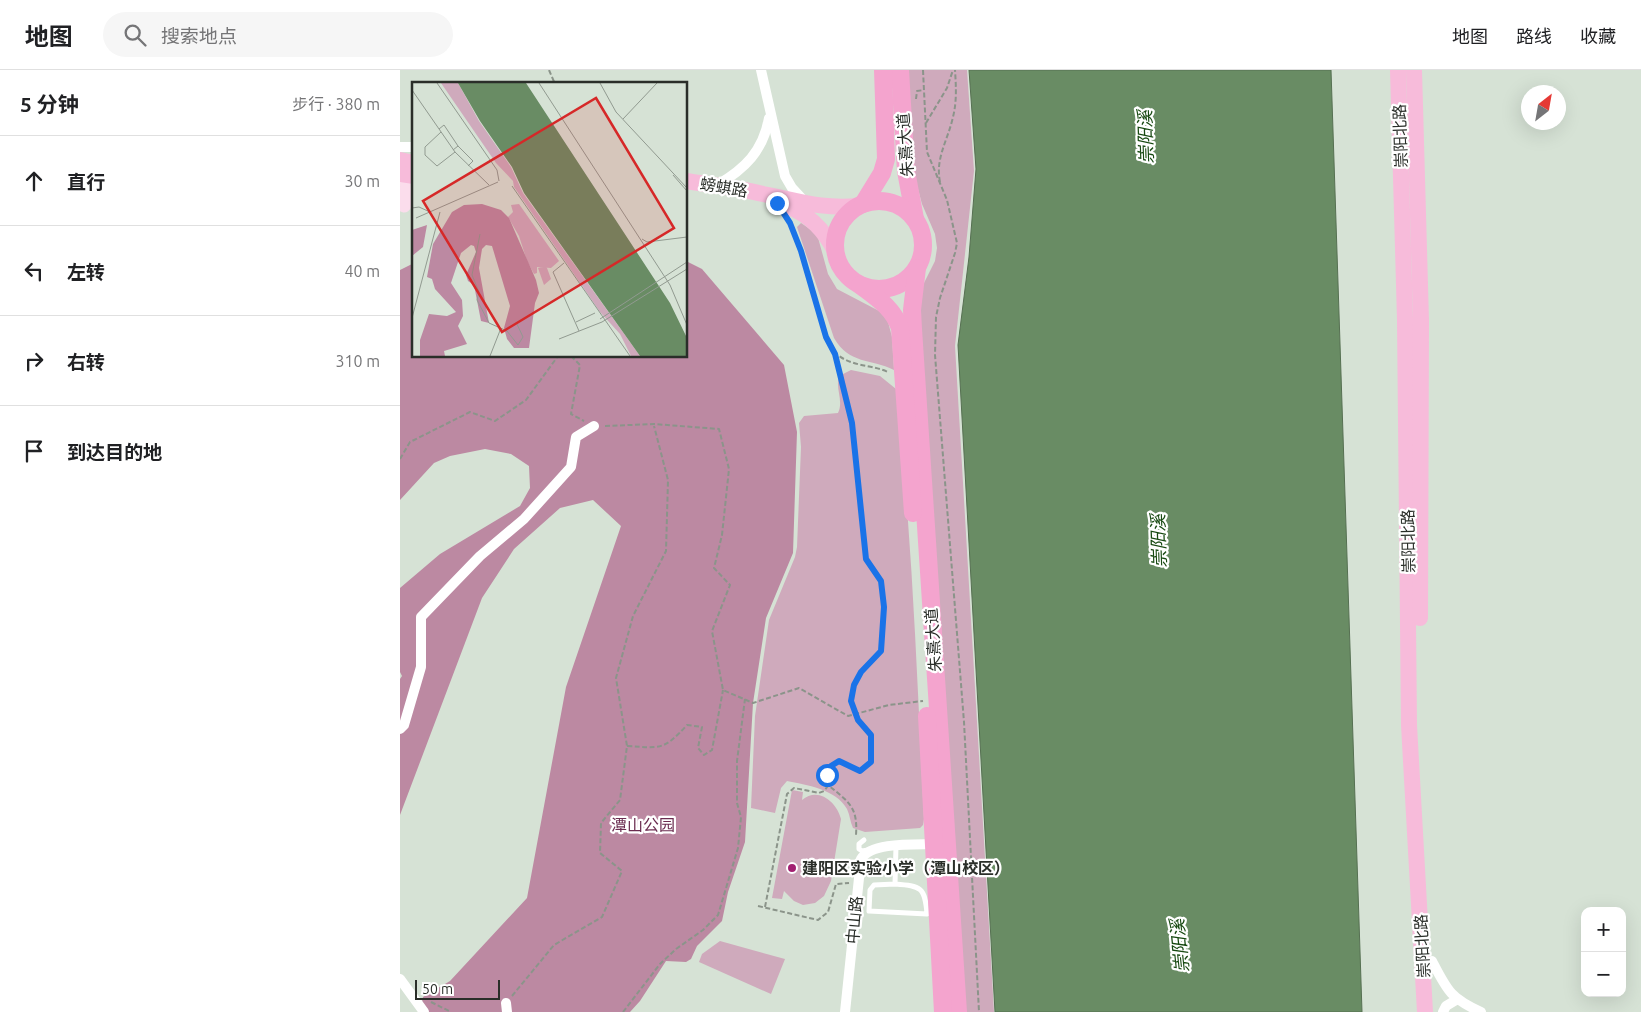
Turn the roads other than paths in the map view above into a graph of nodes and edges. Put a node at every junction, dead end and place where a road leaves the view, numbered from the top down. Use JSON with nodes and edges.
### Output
{"nodes":[{"id":1,"x":762,"y":70,"type":"edge"},
{"id":2,"x":883,"y":70,"type":"edge"},
{"id":3,"x":900,"y":70,"type":"edge"},
{"id":4,"x":1398,"y":70,"type":"edge"},
{"id":5,"x":1414,"y":70,"type":"edge"},
{"id":6,"x":771,"y":107,"type":"junction"},
{"id":7,"x":688,"y":181,"type":"edge"},
{"id":8,"x":718,"y":185,"type":"junction"},
{"id":9,"x":688,"y":186,"type":"edge"},
{"id":10,"x":762,"y":196,"type":"junction"},
{"id":11,"x":860,"y":205,"type":"junction"},
{"id":12,"x":808,"y":206,"type":"junction"},
{"id":13,"x":915,"y":219,"type":"junction"},
{"id":14,"x":835,"y":251,"type":"junction"},
{"id":15,"x":917,"y":268,"type":"junction"},
{"id":16,"x":860,"y":285,"type":"junction"},
{"id":17,"x":594,"y":426,"type":"road end"},
{"id":18,"x":400,"y":729,"type":"edge"},
{"id":19,"x":864,"y":840,"type":"dead end"},
{"id":20,"x":940,"y":844,"type":"junction"},
{"id":21,"x":896,"y":846,"type":"junction"},
{"id":22,"x":870,"y":849,"type":"junction"},
{"id":23,"x":895,"y":884,"type":"junction"},
{"id":24,"x":1432,"y":961,"type":"junction"},
{"id":25,"x":400,"y":979,"type":"edge"},
{"id":26,"x":404,"y":991,"type":"edge"},
{"id":27,"x":1456,"y":1000,"type":"junction"},
{"id":28,"x":424,"y":1012,"type":"edge"},
{"id":29,"x":845,"y":1012,"type":"edge"},
{"id":30,"x":943,"y":1012,"type":"edge"},
{"id":31,"x":958,"y":1012,"type":"edge"},
{"id":32,"x":1425,"y":1012,"type":"edge"},
{"id":33,"x":1435,"y":1012,"type":"edge"},
{"id":34,"x":1443,"y":1012,"type":"edge"},
{"id":35,"x":1481,"y":1012,"type":"edge"}],
"edges":[{"from":1,"to":6,"type":"street"},
{"from":2,"to":11,"type":"highway","name":"朱熹大道"},
{"from":3,"to":13,"type":"highway","name":"朱熹大道"},
{"from":4,"to":32,"type":"main road","name":"崇阳北路"},
{"from":5,"to":24,"type":"main road","name":"崇阳北路"},
{"from":6,"to":8,"type":"street"},
{"from":6,"to":12,"type":"street"},
{"from":7,"to":8,"type":"main road","name":"螃蜞路"},
{"from":8,"to":10,"type":"main road","name":"螃蜞路"},
{"from":9,"to":10,"type":"main road"},
{"from":10,"to":12,"type":"main road"},
{"from":10,"to":14,"type":"main road"},
{"from":11,"to":12,"type":"main road"},
{"from":11,"to":13,"type":"highway"},
{"from":11,"to":14,"type":"highway"},
{"from":13,"to":15,"type":"highway"},
{"from":14,"to":16,"type":"highway"},
{"from":15,"to":16,"type":"highway"},
{"from":15,"to":20,"type":"highway","name":"朱熹大道"},
{"from":16,"to":20,"type":"highway","name":"朱熹大道"},
{"from":17,"to":18,"type":"street"},
{"from":19,"to":22,"type":"lane"},
{"from":20,"to":21,"type":"street"},
{"from":20,"to":30,"type":"highway","name":"朱熹大道"},
{"from":20,"to":31,"type":"highway","name":"朱熹大道"},
{"from":21,"to":22,"type":"street"},
{"from":21,"to":23,"type":"lane"},
{"from":22,"to":29,"type":"street","name":"中山路"},
{"from":23,"to":23,"type":"lane"},
{"from":24,"to":27,"type":"street"},
{"from":24,"to":33,"type":"main road","name":"崇阳北路"},
{"from":25,"to":26,"type":"street"},
{"from":26,"to":28,"type":"street"},
{"from":27,"to":34,"type":"street"},
{"from":27,"to":35,"type":"street"}]}
